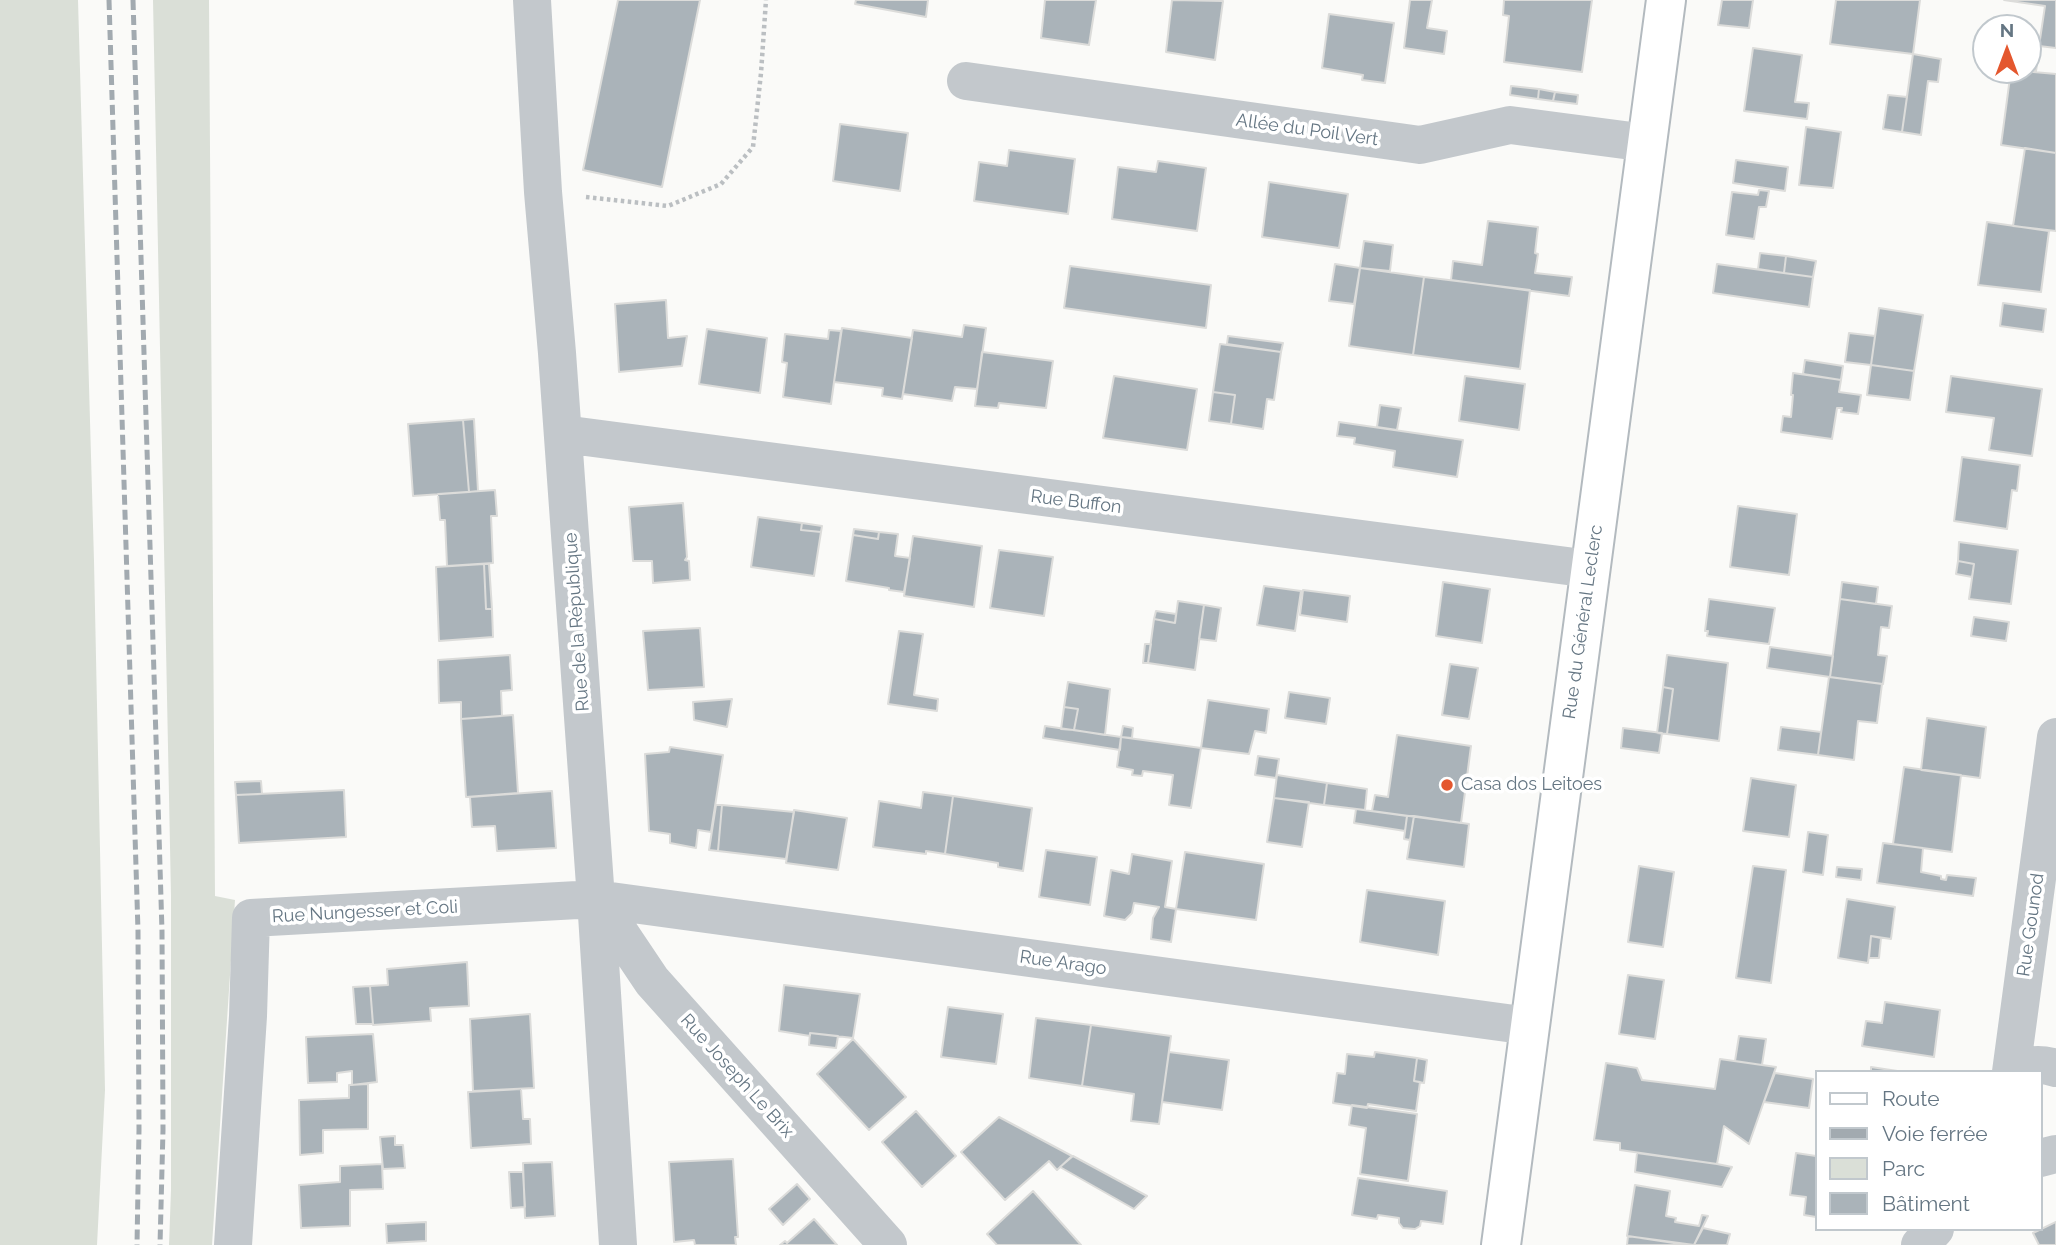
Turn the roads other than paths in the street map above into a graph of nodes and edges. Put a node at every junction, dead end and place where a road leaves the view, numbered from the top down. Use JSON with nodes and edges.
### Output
{"nodes":[{"id":1,"x":531,"y":0,"type":"edge"},
{"id":2,"x":1666,"y":0,"type":"edge"},
{"id":3,"x":966,"y":81,"type":"dead end"},
{"id":4,"x":1647,"y":143,"type":"junction"},
{"id":5,"x":563,"y":434,"type":"junction"},
{"id":6,"x":1590,"y":569,"type":"junction"},
{"id":7,"x":2056,"y":737,"type":"edge"},
{"id":8,"x":596,"y":899,"type":"junction"},
{"id":9,"x":1529,"y":1026,"type":"junction"},
{"id":10,"x":2056,"y":1068,"type":"edge"},
{"id":11,"x":2011,"y":1070,"type":"edge"},
{"id":12,"x":2015,"y":1070,"type":"edge"},
{"id":13,"x":1933,"y":1231,"type":"edge"},
{"id":14,"x":233,"y":1245,"type":"edge"},
{"id":15,"x":618,"y":1245,"type":"edge"},
{"id":16,"x":888,"y":1245,"type":"edge"},
{"id":17,"x":1501,"y":1245,"type":"edge"},
{"id":18,"x":1920,"y":1245,"type":"edge"}],
"edges":[{"from":1,"to":5,"type":"street","name":"Rue de la République"},
{"from":2,"to":4,"type":"main road","name":"Rue du Général Leclerc"},
{"from":3,"to":4,"type":"street","name":"Allée du Poil Vert"},
{"from":4,"to":6,"type":"main road","name":"Rue du Général Leclerc"},
{"from":5,"to":6,"type":"street","name":"Rue Buffon"},
{"from":5,"to":8,"type":"street","name":"Rue de la République"},
{"from":6,"to":9,"type":"main road","name":"Rue du Général Leclerc"},
{"from":7,"to":11,"type":"street","name":"Rue Gounod"},
{"from":8,"to":9,"type":"street","name":"Rue Arago"},
{"from":8,"to":14,"type":"street","name":"Rue Nungesser et Coli"},
{"from":8,"to":15,"type":"street","name":"Rue de la République"},
{"from":8,"to":16,"type":"street","name":"Rue Joseph Le Brix"},
{"from":9,"to":17,"type":"main road","name":"Rue du Général Leclerc"},
{"from":10,"to":12,"type":"street"},
{"from":13,"to":18,"type":"street"}]}
